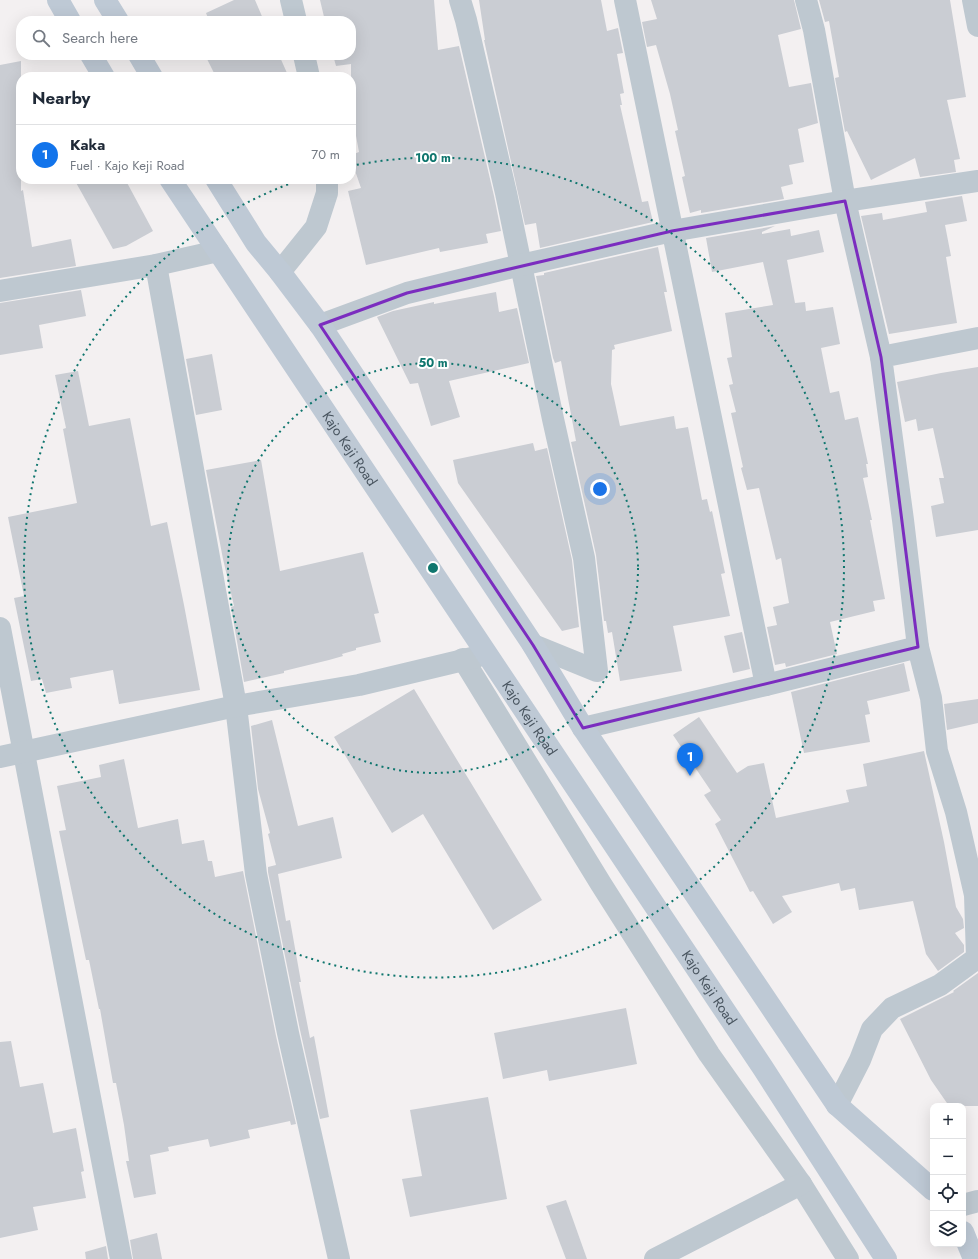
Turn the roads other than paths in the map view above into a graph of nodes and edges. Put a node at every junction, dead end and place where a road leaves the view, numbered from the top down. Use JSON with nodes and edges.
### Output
{"nodes":[{"id":1,"x":58,"y":0,"type":"edge"},
{"id":2,"x":105,"y":0,"type":"edge"},
{"id":3,"x":291,"y":0,"type":"edge"},
{"id":4,"x":460,"y":0,"type":"edge"},
{"id":5,"x":625,"y":0,"type":"edge"},
{"id":6,"x":806,"y":0,"type":"edge"},
{"id":7,"x":973,"y":0,"type":"edge"},
{"id":8,"x":67,"y":16,"type":"edge"},
{"id":9,"x":115,"y":16,"type":"edge"},
{"id":10,"x":295,"y":16,"type":"edge"},
{"id":11,"x":978,"y":26,"type":"edge"},
{"id":12,"x":94,"y":60,"type":"edge"},
{"id":13,"x":142,"y":60,"type":"edge"},
{"id":14,"x":305,"y":60,"type":"edge"},
{"id":15,"x":101,"y":72,"type":"edge"},
{"id":16,"x":149,"y":72,"type":"edge"},
{"id":17,"x":308,"y":72,"type":"edge"},
{"id":18,"x":978,"y":181,"type":"edge"},
{"id":19,"x":173,"y":184,"type":"edge"},
{"id":20,"x":219,"y":184,"type":"edge"},
{"id":21,"x":327,"y":184,"type":"edge"},
{"id":22,"x":845,"y":201,"type":"junction"},
{"id":23,"x":672,"y":231,"type":"junction"},
{"id":24,"x":218,"y":251,"type":"junction"},
{"id":25,"x":521,"y":265,"type":"junction"},
{"id":26,"x":156,"y":266,"type":"junction"},
{"id":27,"x":280,"y":272,"type":"junction"},
{"id":28,"x":0,"y":292,"type":"edge"},
{"id":29,"x":320,"y":325,"type":"junction"},
{"id":30,"x":978,"y":338,"type":"edge"},
{"id":31,"x":881,"y":357,"type":"junction"},
{"id":32,"x":0,"y":628,"type":"edge"},
{"id":33,"x":533,"y":644,"type":"junction"},
{"id":34,"x":918,"y":647,"type":"junction"},
{"id":35,"x":487,"y":655,"type":"junction"},
{"id":36,"x":462,"y":659,"type":"junction"},
{"id":37,"x":766,"y":685,"type":"junction"},
{"id":38,"x":236,"y":706,"type":"junction"},
{"id":39,"x":583,"y":728,"type":"junction"},
{"id":40,"x":24,"y":753,"type":"junction"},
{"id":41,"x":0,"y":757,"type":"edge"},
{"id":42,"x":977,"y":957,"type":"edge"},
{"id":43,"x":838,"y":1105,"type":"junction"},
{"id":44,"x":801,"y":1184,"type":"junction"},
{"id":45,"x":930,"y":1187,"type":"edge"},
{"id":46,"x":978,"y":1201,"type":"edge"},
{"id":47,"x":966,"y":1204,"type":"edge"},
{"id":48,"x":966,"y":1239,"type":"edge"},
{"id":49,"x":121,"y":1259,"type":"edge"},
{"id":50,"x":339,"y":1259,"type":"edge"},
{"id":51,"x":655,"y":1259,"type":"edge"},
{"id":52,"x":848,"y":1259,"type":"edge"},
{"id":53,"x":886,"y":1259,"type":"edge"},
{"id":54,"x":974,"y":1259,"type":"edge"}],
"edges":[{"from":1,"to":8,"type":"main road"},
{"from":2,"to":9,"type":"main road"},
{"from":3,"to":10,"type":"street"},
{"from":4,"to":25,"type":"street"},
{"from":5,"to":23,"type":"street"},
{"from":6,"to":22,"type":"street"},
{"from":7,"to":11,"type":"street"},
{"from":12,"to":15,"type":"main road"},
{"from":13,"to":16,"type":"main road"},
{"from":14,"to":17,"type":"street"},
{"from":18,"to":22,"type":"street"},
{"from":19,"to":24,"type":"main road","name":"Kajo Keji Road"},
{"from":20,"to":27,"type":"main road"},
{"from":21,"to":27,"type":"street"},
{"from":22,"to":23,"type":"street"},
{"from":22,"to":31,"type":"street"},
{"from":23,"to":25,"type":"street"},
{"from":23,"to":37,"type":"street"},
{"from":24,"to":26,"type":"street"},
{"from":24,"to":35,"type":"main road","name":"Kajo Keji Road"},
{"from":25,"to":29,"type":"street"},
{"from":25,"to":33,"type":"street"},
{"from":26,"to":28,"type":"street"},
{"from":26,"to":38,"type":"street"},
{"from":27,"to":29,"type":"main road"},
{"from":29,"to":33,"type":"main road"},
{"from":30,"to":31,"type":"street"},
{"from":31,"to":34,"type":"street"},
{"from":32,"to":40,"type":"street"},
{"from":33,"to":39,"type":"main road"},
{"from":34,"to":37,"type":"street"},
{"from":34,"to":42,"type":"street"},
{"from":35,"to":36,"type":"street"},
{"from":35,"to":53,"type":"main road","name":"Kajo Keji Road"},
{"from":36,"to":38,"type":"street"},
{"from":36,"to":44,"type":"street"},
{"from":37,"to":39,"type":"street"},
{"from":38,"to":40,"type":"street"},
{"from":38,"to":50,"type":"street"},
{"from":39,"to":43,"type":"main road"},
{"from":40,"to":41,"type":"street"},
{"from":40,"to":49,"type":"street"},
{"from":42,"to":43,"type":"street"},
{"from":43,"to":45,"type":"main road"},
{"from":44,"to":51,"type":"street"},
{"from":44,"to":52,"type":"street"},
{"from":46,"to":47,"type":"street"},
{"from":48,"to":54,"type":"main road"}]}
